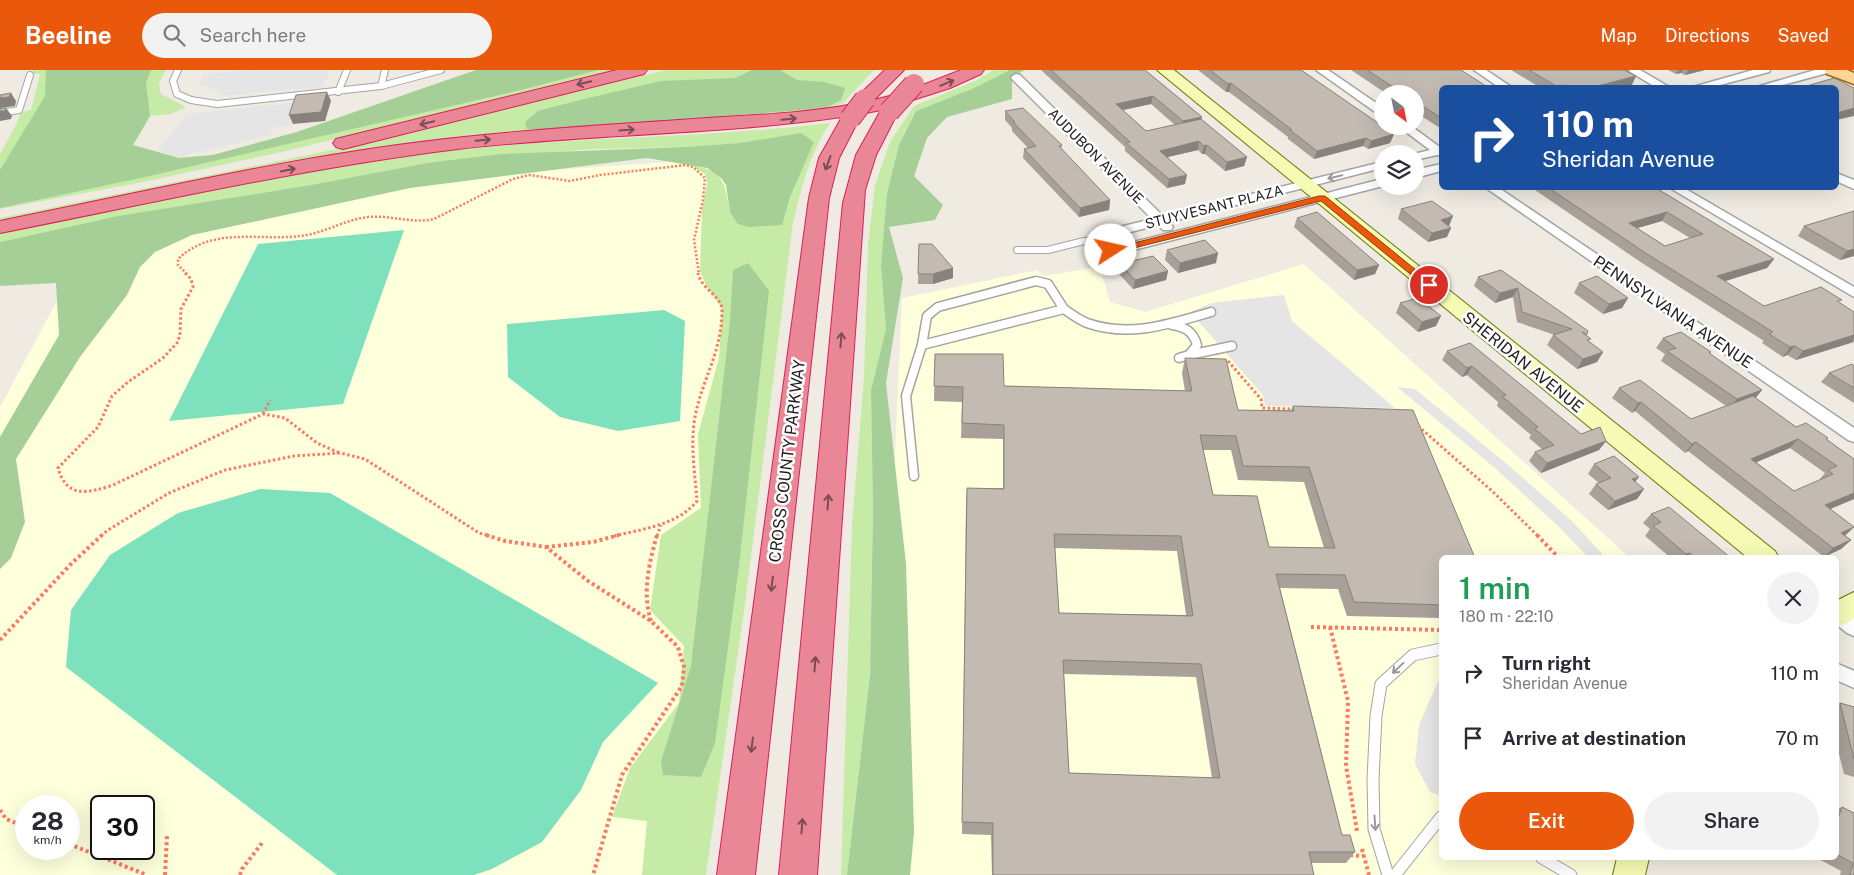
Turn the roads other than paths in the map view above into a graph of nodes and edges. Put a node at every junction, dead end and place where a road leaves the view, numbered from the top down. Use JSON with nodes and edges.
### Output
{"nodes":[{"id":1,"x":178,"y":70,"type":"edge"},
{"id":2,"x":347,"y":70,"type":"edge"},
{"id":3,"x":385,"y":70,"type":"edge"},
{"id":4,"x":440,"y":70,"type":"edge"},
{"id":5,"x":638,"y":70,"type":"edge"},
{"id":6,"x":896,"y":70,"type":"edge"},
{"id":7,"x":976,"y":70,"type":"edge"},
{"id":8,"x":1165,"y":70,"type":"edge"},
{"id":9,"x":1321,"y":70,"type":"edge"},
{"id":10,"x":1478,"y":70,"type":"edge"},
{"id":11,"x":1632,"y":70,"type":"edge"},
{"id":12,"x":1764,"y":70,"type":"edge"},
{"id":13,"x":1827,"y":70,"type":"edge"},
{"id":14,"x":1833,"y":70,"type":"edge"},
{"id":15,"x":30,"y":75,"type":"dead end"},
{"id":16,"x":1016,"y":77,"type":"dead end"},
{"id":17,"x":920,"y":79,"type":"dead end"},
{"id":18,"x":1854,"y":79,"type":"edge"},
{"id":19,"x":1503,"y":85,"type":"edge"},
{"id":20,"x":1660,"y":85,"type":"edge"},
{"id":21,"x":1706,"y":85,"type":"edge"},
{"id":22,"x":1770,"y":85,"type":"edge"},
{"id":23,"x":381,"y":86,"type":"junction"},
{"id":24,"x":338,"y":92,"type":"junction"},
{"id":25,"x":1374,"y":106,"type":"edge"},
{"id":26,"x":0,"y":113,"type":"edge"},
{"id":27,"x":1416,"y":135,"type":"edge"},
{"id":28,"x":1439,"y":151,"type":"edge"},
{"id":29,"x":1439,"y":152,"type":"edge"},
{"id":30,"x":1424,"y":155,"type":"edge"},
{"id":31,"x":1374,"y":167,"type":"edge"},
{"id":32,"x":1439,"y":168,"type":"edge"},
{"id":33,"x":1424,"y":172,"type":"edge"},
{"id":34,"x":1839,"y":178,"type":"edge"},
{"id":35,"x":1306,"y":184,"type":"junction"},
{"id":36,"x":1374,"y":184,"type":"edge"},
{"id":37,"x":1854,"y":185,"type":"edge"},
{"id":38,"x":1495,"y":190,"type":"edge"},
{"id":39,"x":1679,"y":190,"type":"edge"},
{"id":40,"x":1322,"y":198,"type":"junction"},
{"id":41,"x":0,"y":213,"type":"edge"},
{"id":42,"x":1161,"y":221,"type":"junction"},
{"id":43,"x":0,"y":227,"type":"edge"},
{"id":44,"x":1175,"y":235,"type":"junction"},
{"id":45,"x":1101,"y":240,"type":"junction"},
{"id":46,"x":1017,"y":250,"type":"dead end"},
{"id":47,"x":1854,"y":293,"type":"edge"},
{"id":48,"x":1064,"y":308,"type":"junction"},
{"id":49,"x":1211,"y":312,"type":"dead end"},
{"id":50,"x":1169,"y":324,"type":"junction"},
{"id":51,"x":922,"y":345,"type":"junction"},
{"id":52,"x":1232,"y":346,"type":"road end"},
{"id":53,"x":1189,"y":355,"type":"junction"},
{"id":54,"x":1179,"y":358,"type":"dead end"},
{"id":55,"x":1854,"y":436,"type":"edge"},
{"id":56,"x":914,"y":476,"type":"dead end"},
{"id":57,"x":1762,"y":555,"type":"edge"},
{"id":58,"x":1439,"y":649,"type":"edge"},
{"id":59,"x":1839,"y":672,"type":"edge"},
{"id":60,"x":1854,"y":680,"type":"edge"},
{"id":61,"x":1439,"y":820,"type":"edge"},
{"id":62,"x":1545,"y":860,"type":"edge"},
{"id":63,"x":1633,"y":860,"type":"edge"},
{"id":64,"x":736,"y":875,"type":"edge"},
{"id":65,"x":798,"y":875,"type":"edge"},
{"id":66,"x":1388,"y":875,"type":"edge"},
{"id":67,"x":1395,"y":875,"type":"edge"},
{"id":68,"x":1571,"y":875,"type":"edge"},
{"id":69,"x":1629,"y":875,"type":"edge"}],
"edges":[{"from":1,"to":24,"type":"lane"},
{"from":2,"to":24,"type":"lane"},
{"from":3,"to":23,"type":"lane"},
{"from":4,"to":23,"type":"lane"},
{"from":5,"to":41,"type":"highway","one_way":true},
{"from":6,"to":64,"type":"highway","name":"CROSS COUNTY PARKWAY","one_way":true},
{"from":43,"to":7,"type":"highway","one_way":true},
{"from":8,"to":35,"type":"street","name":"SHERIDAN AVENUE"},
{"from":9,"to":25,"type":"street"},
{"from":10,"to":19,"type":"street"},
{"from":11,"to":20,"type":"street"},
{"from":12,"to":21,"type":"street"},
{"from":13,"to":22,"type":"street"},
{"from":14,"to":18,"type":"main road"},
{"from":15,"to":26,"type":"lane"},
{"from":16,"to":42,"type":"street","name":"AUDUBON AVENUE"},
{"from":65,"to":17,"type":"highway","one_way":true,"bridge":true},
{"from":23,"to":24,"type":"lane"},
{"from":27,"to":28,"type":"street"},
{"from":29,"to":30,"type":"street"},
{"from":31,"to":35,"type":"street","name":"STUYVESANT PLAZA","one_way":true},
{"from":32,"to":33,"type":"street"},
{"from":34,"to":37,"type":"street"},
{"from":35,"to":40,"type":"street","name":"SHERIDAN AVENUE"},
{"from":35,"to":42,"type":"street","name":"STUYVESANT PLAZA"},
{"from":36,"to":40,"type":"street","name":"STUYVESANT PLAZA"},
{"from":38,"to":55,"type":"street","name":"PENNSYLVANIA AVENUE"},
{"from":39,"to":47,"type":"street"},
{"from":40,"to":44,"type":"street","name":"STUYVESANT PLAZA"},
{"from":40,"to":57,"type":"street","name":"SHERIDAN AVENUE"},
{"from":42,"to":44,"type":"street","name":"AUDUBON AVENUE"},
{"from":42,"to":45,"type":"street","name":"STUYVESANT PLAZA"},
{"from":44,"to":45,"type":"street","name":"STUYVESANT PLAZA"},
{"from":45,"to":46,"type":"lane"},
{"from":48,"to":50,"type":"lane"},
{"from":48,"to":51,"type":"lane"},
{"from":48,"to":51,"type":"lane"},
{"from":49,"to":50,"type":"lane"},
{"from":50,"to":53,"type":"lane"},
{"from":51,"to":56,"type":"lane"},
{"from":52,"to":53,"type":"lane"},
{"from":53,"to":54,"type":"lane"},
{"from":58,"to":66,"type":"lane","one_way":true},
{"from":59,"to":60,"type":"street"},
{"from":61,"to":67,"type":"lane"},
{"from":62,"to":68,"type":"lane"},
{"from":63,"to":69,"type":"street"}]}
